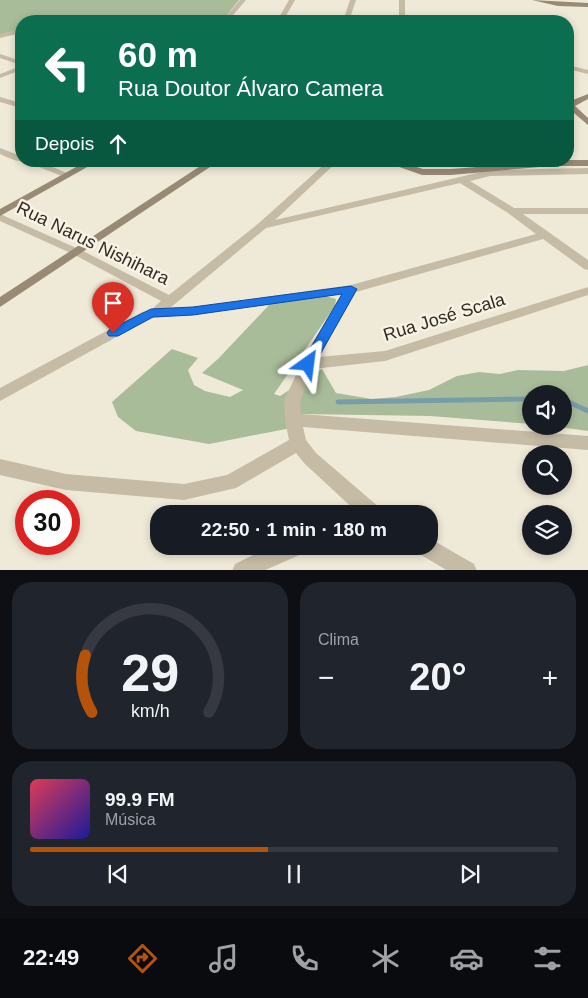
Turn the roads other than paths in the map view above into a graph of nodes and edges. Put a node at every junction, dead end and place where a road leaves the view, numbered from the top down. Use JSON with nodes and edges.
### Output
{"nodes":[{"id":1,"x":243,"y":0,"type":"edge"},
{"id":2,"x":292,"y":0,"type":"edge"},
{"id":3,"x":352,"y":0,"type":"edge"},
{"id":4,"x":402,"y":0,"type":"edge"},
{"id":5,"x":535,"y":0,"type":"edge"},
{"id":6,"x":588,"y":5,"type":"edge"},
{"id":7,"x":230,"y":15,"type":"edge"},
{"id":8,"x":283,"y":15,"type":"edge"},
{"id":9,"x":348,"y":15,"type":"edge"},
{"id":10,"x":402,"y":15,"type":"edge"},
{"id":11,"x":15,"y":33,"type":"edge"},
{"id":12,"x":0,"y":36,"type":"edge"},
{"id":13,"x":0,"y":56,"type":"edge"},
{"id":14,"x":15,"y":61,"type":"edge"},
{"id":15,"x":574,"y":68,"type":"edge"},
{"id":16,"x":15,"y":70,"type":"edge"},
{"id":17,"x":588,"y":72,"type":"edge"},
{"id":18,"x":0,"y":76,"type":"edge"},
{"id":19,"x":588,"y":95,"type":"edge"},
{"id":20,"x":574,"y":96,"type":"edge"},
{"id":21,"x":0,"y":99,"type":"edge"},
{"id":22,"x":574,"y":102,"type":"edge"},
{"id":23,"x":15,"y":104,"type":"edge"},
{"id":24,"x":574,"y":110,"type":"edge"},
{"id":25,"x":588,"y":124,"type":"edge"},
{"id":26,"x":0,"y":151,"type":"edge"},
{"id":27,"x":15,"y":157,"type":"edge"},
{"id":28,"x":574,"y":163,"type":"edge"},
{"id":29,"x":588,"y":163,"type":"edge"},
{"id":30,"x":44,"y":167,"type":"edge"},
{"id":31,"x":83,"y":167,"type":"edge"},
{"id":32,"x":206,"y":167,"type":"edge"},
{"id":33,"x":327,"y":167,"type":"edge"},
{"id":34,"x":406,"y":167,"type":"edge"},
{"id":35,"x":480,"y":167,"type":"edge"},
{"id":36,"x":512,"y":167,"type":"edge"},
{"id":37,"x":486,"y":171,"type":"junction"},
{"id":38,"x":588,"y":171,"type":"edge"},
{"id":39,"x":422,"y":172,"type":"joint"},
{"id":40,"x":67,"y":176,"type":"junction"},
{"id":41,"x":456,"y":178,"type":"junction"},
{"id":42,"x":512,"y":211,"type":"junction"},
{"id":43,"x":588,"y":211,"type":"edge"},
{"id":44,"x":0,"y":213,"type":"edge"},
{"id":45,"x":0,"y":217,"type":"edge"},
{"id":46,"x":263,"y":225,"type":"junction"},
{"id":47,"x":545,"y":235,"type":"junction"},
{"id":48,"x":78,"y":253,"type":"junction"},
{"id":49,"x":585,"y":261,"type":"edge"},
{"id":50,"x":351,"y":289,"type":"junction"},
{"id":51,"x":588,"y":291,"type":"edge"},
{"id":52,"x":171,"y":301,"type":"junction"},
{"id":53,"x":0,"y":303,"type":"edge"},
{"id":54,"x":156,"y":312,"type":"junction"},
{"id":55,"x":308,"y":364,"type":"junction"},
{"id":56,"x":0,"y":395,"type":"edge"},
{"id":57,"x":293,"y":420,"type":"junction"},
{"id":58,"x":298,"y":443,"type":"junction"},
{"id":59,"x":583,"y":443,"type":"edge"},
{"id":60,"x":0,"y":466,"type":"edge"},
{"id":61,"x":363,"y":505,"type":"edge"},
{"id":62,"x":438,"y":553,"type":"edge"},
{"id":63,"x":272,"y":555,"type":"edge"},
{"id":64,"x":242,"y":570,"type":"edge"},
{"id":65,"x":467,"y":570,"type":"edge"}],
"edges":[{"from":1,"to":7,"type":"street"},
{"from":2,"to":8,"type":"street"},
{"from":3,"to":9,"type":"street"},
{"from":4,"to":10,"type":"street"},
{"from":5,"to":6,"type":"main road"},
{"from":11,"to":12,"type":"street"},
{"from":13,"to":14,"type":"street"},
{"from":15,"to":17,"type":"street"},
{"from":16,"to":18,"type":"street"},
{"from":19,"to":20,"type":"main road"},
{"from":19,"to":22,"type":"main road"},
{"from":21,"to":23,"type":"street"},
{"from":24,"to":25,"type":"main road"},
{"from":26,"to":27,"type":"street"},
{"from":28,"to":29,"type":"main road"},
{"from":30,"to":40,"type":"street"},
{"from":31,"to":40,"type":"main road"},
{"from":32,"to":48,"type":"main road"},
{"from":33,"to":46,"type":"street"},
{"from":34,"to":39,"type":"main road"},
{"from":35,"to":37,"type":"street"},
{"from":36,"to":37,"type":"street"},
{"from":37,"to":38,"type":"street"},
{"from":37,"to":41,"type":"street"},
{"from":39,"to":41,"type":"street"},
{"from":40,"to":44,"type":"main road"},
{"from":41,"to":42,"type":"street"},
{"from":41,"to":46,"type":"street"},
{"from":42,"to":43,"type":"street"},
{"from":42,"to":47,"type":"street"},
{"from":45,"to":48,"type":"street","name":"Rua Narus Nishihara"},
{"from":46,"to":52,"type":"street"},
{"from":47,"to":49,"type":"street"},
{"from":47,"to":50,"type":"street"},
{"from":48,"to":52,"type":"street","name":"Rua Narus Nishihara"},
{"from":48,"to":53,"type":"main road"},
{"from":50,"to":54,"type":"street"},
{"from":50,"to":55,"type":"street"},
{"from":51,"to":55,"type":"street","name":"Rua José Scala"},
{"from":52,"to":54,"type":"street"},
{"from":54,"to":56,"type":"street"},
{"from":55,"to":57,"type":"street"},
{"from":57,"to":58,"type":"street"},
{"from":57,"to":59,"type":"street"},
{"from":58,"to":60,"type":"street"},
{"from":58,"to":61,"type":"street"},
{"from":62,"to":65,"type":"street"},
{"from":63,"to":64,"type":"street"}]}
